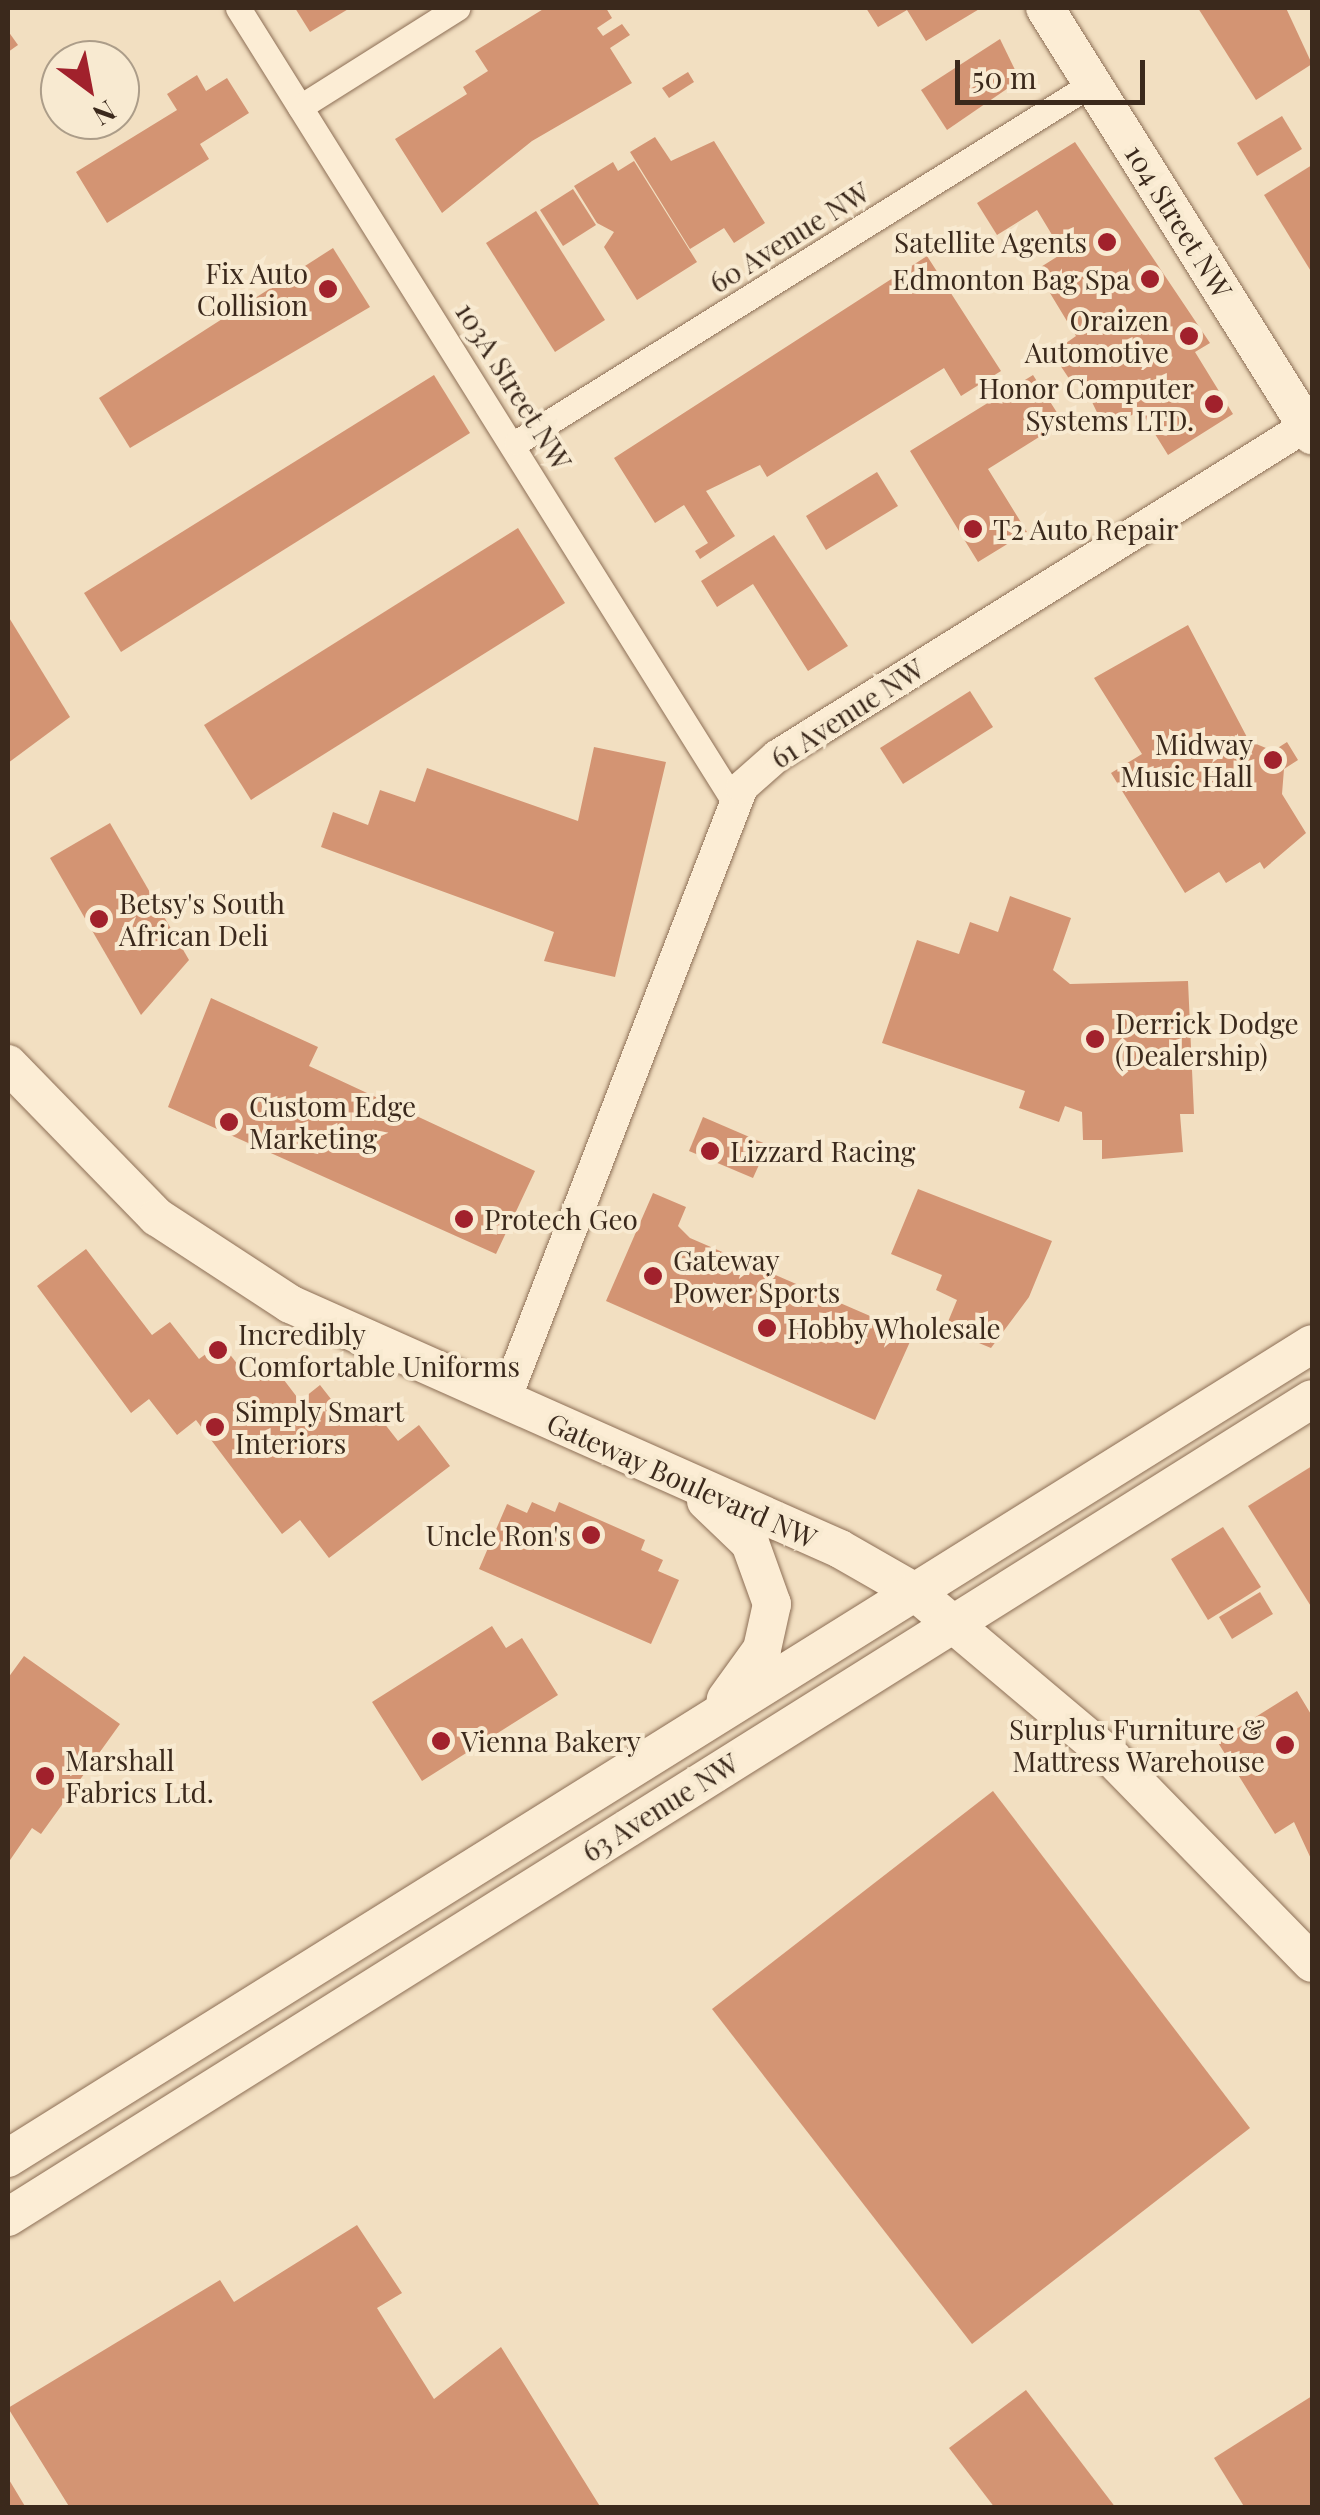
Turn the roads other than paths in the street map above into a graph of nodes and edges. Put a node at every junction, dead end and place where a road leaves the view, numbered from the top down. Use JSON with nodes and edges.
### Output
{"nodes":[{"id":1,"x":238,"y":8,"type":"edge"},
{"id":2,"x":457,"y":8,"type":"edge"},
{"id":3,"x":1045,"y":8,"type":"edge"},
{"id":4,"x":1093,"y":83,"type":"junction"},
{"id":5,"x":300,"y":107,"type":"junction"},
{"id":6,"x":1310,"y":428,"type":"edge"},
{"id":7,"x":516,"y":442,"type":"junction"},
{"id":8,"x":733,"y":800,"type":"junction"},
{"id":9,"x":8,"y":1064,"type":"edge"},
{"id":10,"x":1312,"y":1344,"type":"edge"},
{"id":11,"x":1312,"y":1399,"type":"edge"},
{"id":12,"x":504,"y":1402,"type":"junction"},
{"id":13,"x":686,"y":1482,"type":"junction"},
{"id":14,"x":914,"y":1592,"type":"junction"},
{"id":15,"x":955,"y":1622,"type":"junction"},
{"id":16,"x":713,"y":1717,"type":"junction"},
{"id":17,"x":1312,"y":1963,"type":"edge"},
{"id":18,"x":8,"y":2158,"type":"edge"},
{"id":19,"x":8,"y":2217,"type":"edge"}],
"edges":[{"from":1,"to":5,"type":"street","name":"103A Street NW"},
{"from":2,"to":5,"type":"street"},
{"from":3,"to":4,"type":"main road","name":"104 Street NW"},
{"from":4,"to":6,"type":"main road","name":"104 Street NW"},
{"from":4,"to":7,"type":"street","name":"60 Avenue NW"},
{"from":5,"to":7,"type":"street","name":"103A Street NW"},
{"from":6,"to":8,"type":"street","name":"61 Avenue NW"},
{"from":7,"to":8,"type":"street","name":"103A Street NW"},
{"from":8,"to":12,"type":"street","name":"61 Avenue NW"},
{"from":9,"to":12,"type":"main road","name":"Gateway Boulevard NW"},
{"from":10,"to":14,"type":"main road","name":"63 Avenue NW"},
{"from":11,"to":15,"type":"main road","name":"63 Avenue NW"},
{"from":12,"to":13,"type":"main road","name":"Gateway Boulevard NW"},
{"from":13,"to":14,"type":"main road","name":"Gateway Boulevard NW"},
{"from":13,"to":16,"type":"main road"},
{"from":14,"to":15,"type":"main road","name":"Gateway Boulevard NW"},
{"from":14,"to":16,"type":"main road","name":"63 Avenue NW"},
{"from":15,"to":17,"type":"main road","name":"Gateway Boulevard NW"},
{"from":15,"to":19,"type":"main road","name":"63 Avenue NW"},
{"from":16,"to":18,"type":"main road","name":"63 Avenue NW"}]}
